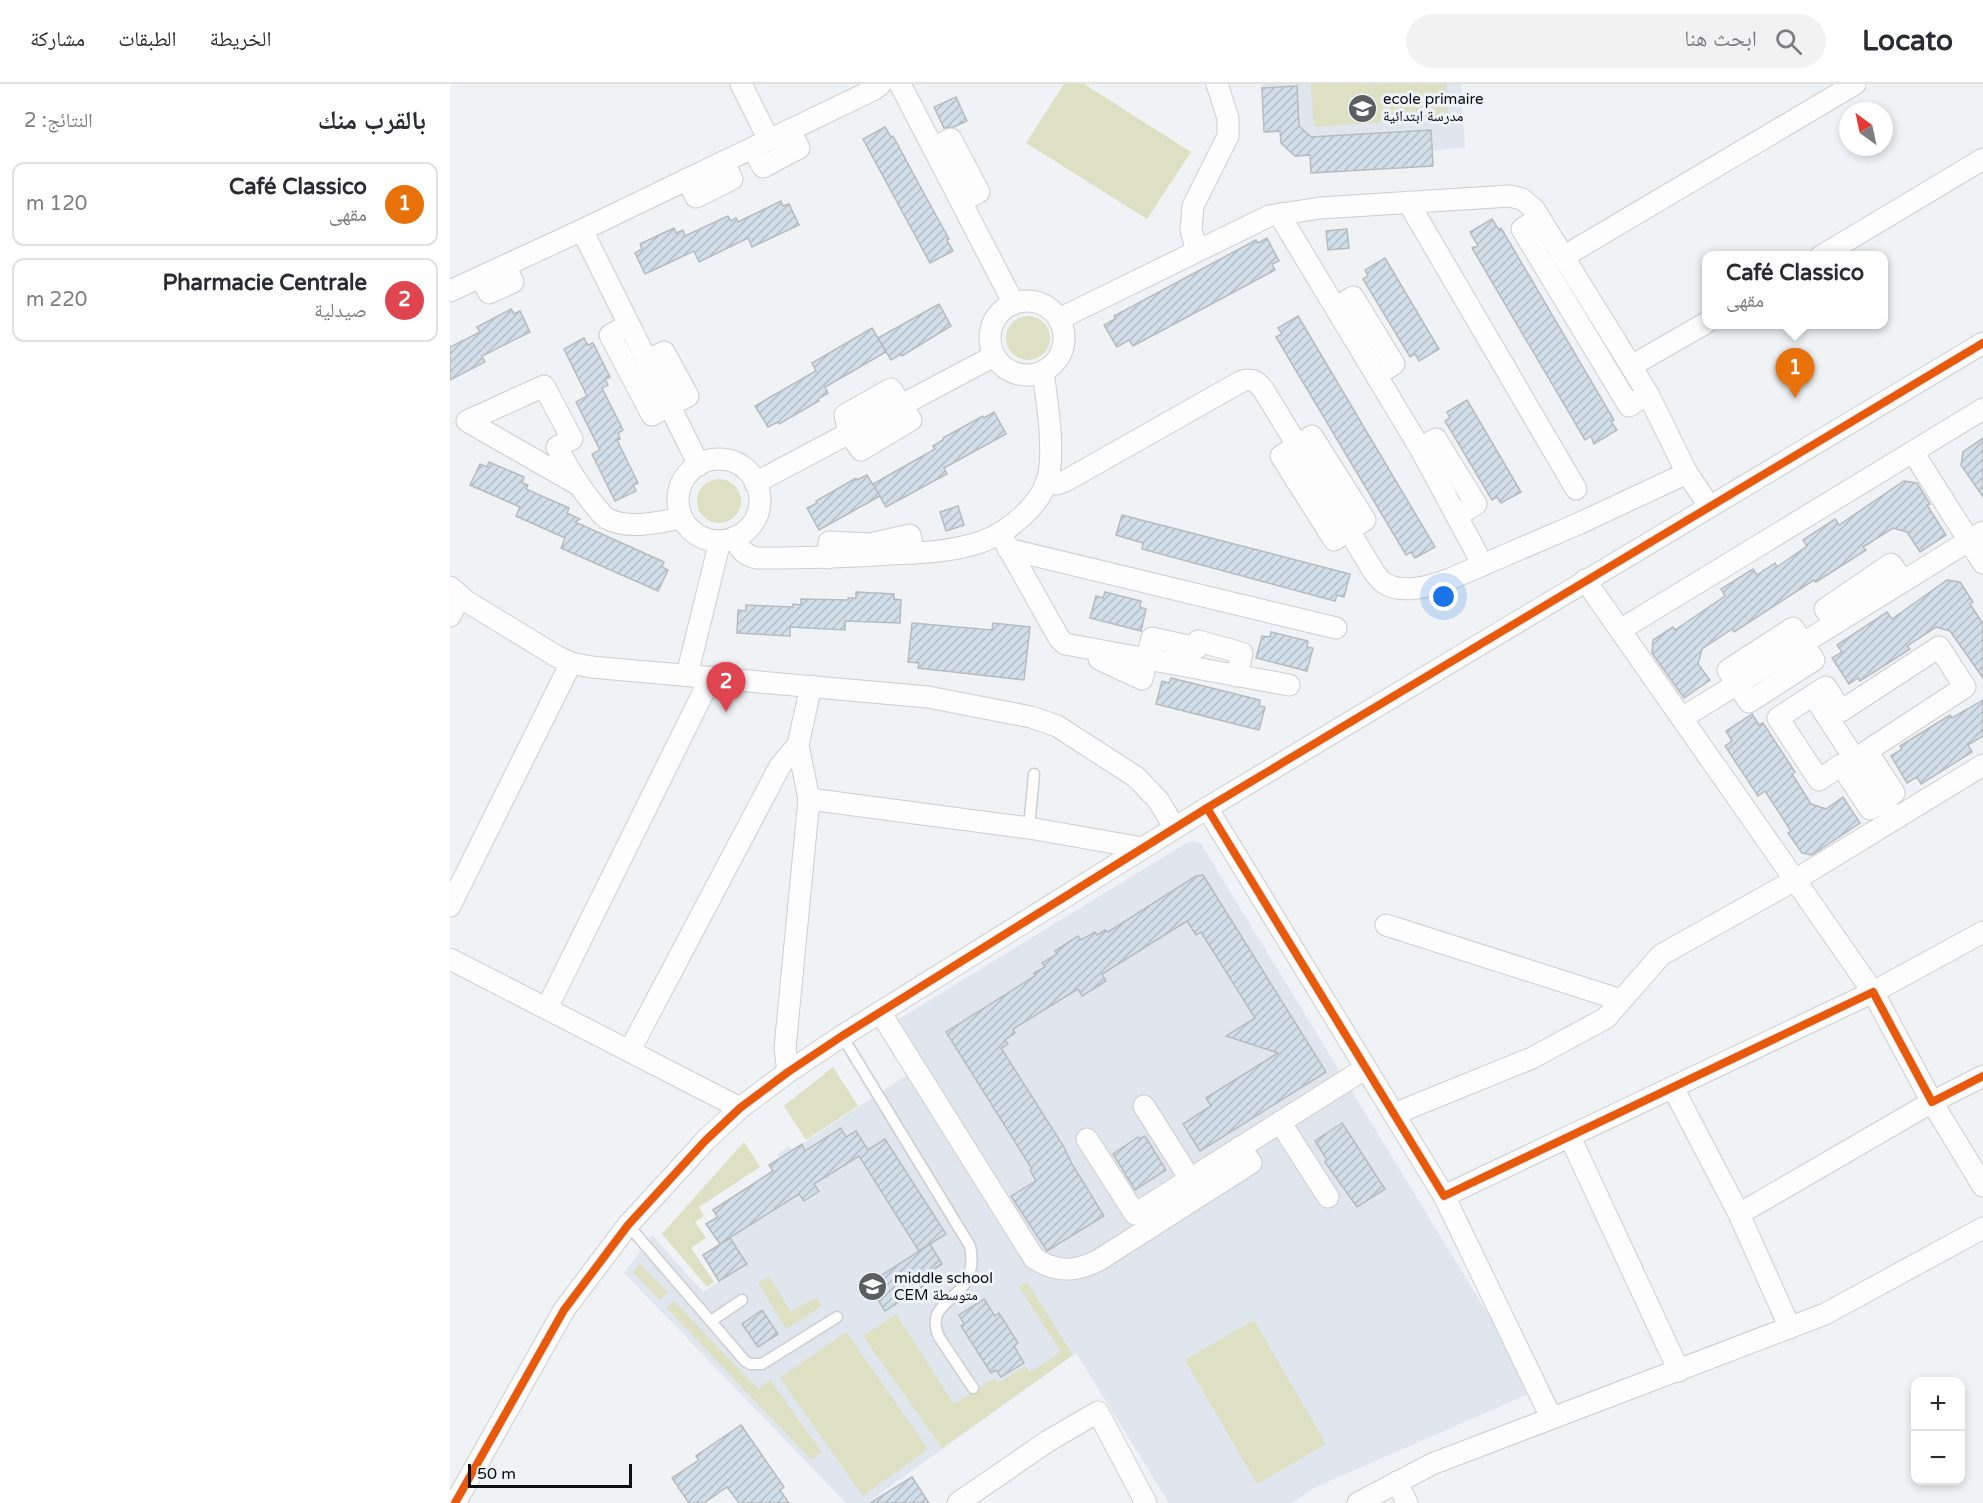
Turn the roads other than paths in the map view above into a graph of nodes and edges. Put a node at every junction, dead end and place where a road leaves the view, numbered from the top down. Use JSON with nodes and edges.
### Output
{"nodes":[{"id":1,"x":741,"y":84,"type":"edge"},
{"id":2,"x":881,"y":84,"type":"edge"},
{"id":3,"x":900,"y":84,"type":"edge"},
{"id":4,"x":1217,"y":84,"type":"edge"},
{"id":5,"x":1855,"y":84,"type":"edge"},
{"id":6,"x":761,"y":144,"type":"junction"},
{"id":7,"x":1983,"y":159,"type":"edge"},
{"id":8,"x":1408,"y":202,"type":"junction"},
{"id":9,"x":1279,"y":214,"type":"junction"},
{"id":10,"x":1539,"y":218,"type":"junction"},
{"id":11,"x":582,"y":230,"type":"junction"},
{"id":12,"x":1197,"y":251,"type":"junction"},
{"id":13,"x":1828,"y":251,"type":"edge"},
{"id":14,"x":1563,"y":257,"type":"junction"},
{"id":15,"x":450,"y":291,"type":"edge"},
{"id":16,"x":1014,"y":304,"type":"junction"},
{"id":17,"x":1059,"y":319,"type":"junction"},
{"id":18,"x":629,"y":325,"type":"junction"},
{"id":19,"x":1702,"y":326,"type":"edge"},
{"id":20,"x":1983,"y":343,"type":"edge"},
{"id":21,"x":994,"y":356,"type":"junction"},
{"id":22,"x":1631,"y":366,"type":"junction"},
{"id":23,"x":1043,"y":372,"type":"junction"},
{"id":24,"x":1648,"y":394,"type":"junction"},
{"id":25,"x":670,"y":405,"type":"junction"},
{"id":26,"x":1983,"y":409,"type":"edge"},
{"id":27,"x":1298,"y":446,"type":"junction"},
{"id":28,"x":1913,"y":452,"type":"junction"},
{"id":29,"x":699,"y":465,"type":"junction"},
{"id":30,"x":1687,"y":473,"type":"junction"},
{"id":31,"x":1046,"y":482,"type":"junction"},
{"id":32,"x":755,"y":483,"type":"junction"},
{"id":33,"x":577,"y":484,"type":"junction"},
{"id":34,"x":1576,"y":489,"type":"dead end"},
{"id":35,"x":1709,"y":506,"type":"junction"},
{"id":36,"x":682,"y":518,"type":"junction"},
{"id":37,"x":1349,"y":531,"type":"junction"},
{"id":38,"x":1976,"y":536,"type":"edge"},
{"id":39,"x":727,"y":539,"type":"junction"},
{"id":40,"x":1004,"y":541,"type":"junction"},
{"id":41,"x":1983,"y":563,"type":"edge"},
{"id":42,"x":1483,"y":565,"type":"junction"},
{"id":43,"x":1585,"y":580,"type":"junction"},
{"id":44,"x":455,"y":591,"type":"edge"},
{"id":45,"x":450,"y":616,"type":"edge"},
{"id":46,"x":1336,"y":628,"type":"dead end"},
{"id":47,"x":1620,"y":630,"type":"junction"},
{"id":48,"x":1803,"y":643,"type":"junction"},
{"id":49,"x":571,"y":663,"type":"junction"},
{"id":50,"x":687,"y":675,"type":"junction"},
{"id":51,"x":711,"y":677,"type":"junction"},
{"id":52,"x":1737,"y":684,"type":"junction"},
{"id":53,"x":1289,"y":685,"type":"dead end"},
{"id":54,"x":811,"y":686,"type":"junction"},
{"id":55,"x":1813,"y":695,"type":"junction"},
{"id":56,"x":1682,"y":718,"type":"junction"},
{"id":57,"x":798,"y":745,"type":"junction"},
{"id":58,"x":1983,"y":765,"type":"edge"},
{"id":59,"x":1034,"y":774,"type":"dead end"},
{"id":60,"x":809,"y":799,"type":"junction"},
{"id":61,"x":1882,"y":801,"type":"junction"},
{"id":62,"x":1207,"y":808,"type":"junction"},
{"id":63,"x":1894,"y":819,"type":"junction"},
{"id":64,"x":1029,"y":828,"type":"junction"},
{"id":65,"x":1175,"y":828,"type":"junction"},
{"id":66,"x":1143,"y":848,"type":"junction"},
{"id":67,"x":1795,"y":880,"type":"junction"},
{"id":68,"x":450,"y":906,"type":"edge"},
{"id":69,"x":1386,"y":925,"type":"dead end"},
{"id":70,"x":1983,"y":932,"type":"edge"},
{"id":71,"x":450,"y":959,"type":"edge"},
{"id":72,"x":1873,"y":992,"type":"junction"},
{"id":73,"x":1621,"y":1000,"type":"junction"},
{"id":74,"x":547,"y":1008,"type":"junction"},
{"id":75,"x":880,"y":1012,"type":"junction"},
{"id":76,"x":842,"y":1036,"type":"junction"},
{"id":77,"x":630,"y":1050,"type":"junction"},
{"id":78,"x":1366,"y":1068,"type":"junction"},
{"id":79,"x":788,"y":1071,"type":"junction"},
{"id":80,"x":1983,"y":1076,"type":"edge"},
{"id":81,"x":1672,"y":1088,"type":"junction"},
{"id":82,"x":1932,"y":1102,"type":"junction"},
{"id":83,"x":1144,"y":1106,"type":"dead end"},
{"id":84,"x":740,"y":1108,"type":"junction"},
{"id":85,"x":1394,"y":1114,"type":"junction"},
{"id":86,"x":1280,"y":1122,"type":"junction"},
{"id":87,"x":1570,"y":1137,"type":"junction"},
{"id":88,"x":1088,"y":1140,"type":"dead end"},
{"id":89,"x":1983,"y":1186,"type":"edge"},
{"id":90,"x":1195,"y":1187,"type":"junction"},
{"id":91,"x":1328,"y":1197,"type":"dead end"},
{"id":92,"x":1444,"y":1197,"type":"junction"},
{"id":93,"x":1739,"y":1214,"type":"junction"},
{"id":94,"x":628,"y":1225,"type":"junction"},
{"id":95,"x":1983,"y":1228,"type":"edge"},
{"id":96,"x":742,"y":1300,"type":"dead end"},
{"id":97,"x":837,"y":1317,"type":"dead end"},
{"id":98,"x":711,"y":1321,"type":"junction"},
{"id":99,"x":1790,"y":1328,"type":"junction"},
{"id":100,"x":1679,"y":1371,"type":"junction"},
{"id":101,"x":972,"y":1388,"type":"dead end"},
{"id":102,"x":1551,"y":1417,"type":"junction"},
{"id":103,"x":1397,"y":1482,"type":"junction"},
{"id":104,"x":455,"y":1503,"type":"edge"},
{"id":105,"x":958,"y":1503,"type":"edge"},
{"id":106,"x":1146,"y":1503,"type":"edge"},
{"id":107,"x":1358,"y":1503,"type":"edge"},
{"id":108,"x":1407,"y":1503,"type":"edge"}],
"edges":[{"from":1,"to":6,"type":"street"},
{"from":2,"to":6,"type":"street"},
{"from":3,"to":16,"type":"street"},
{"from":4,"to":12,"type":"street"},
{"from":5,"to":14,"type":"street"},
{"from":6,"to":11,"type":"street"},
{"from":7,"to":13,"type":"street"},
{"from":8,"to":9,"type":"street"},
{"from":8,"to":10,"type":"street"},
{"from":8,"to":34,"type":"street"},
{"from":9,"to":12,"type":"street"},
{"from":9,"to":42,"type":"street"},
{"from":10,"to":14,"type":"street"},
{"from":10,"to":24,"type":"street"},
{"from":11,"to":15,"type":"street"},
{"from":11,"to":18,"type":"street"},
{"from":12,"to":17,"type":"street"},
{"from":14,"to":22,"type":"street"},
{"from":16,"to":17,"type":"street"},
{"from":16,"to":21,"type":"street"},
{"from":17,"to":23,"type":"street"},
{"from":18,"to":25,"type":"street"},
{"from":18,"to":25,"type":"street"},
{"from":19,"to":22,"type":"street"},
{"from":20,"to":35,"type":"street"},
{"from":21,"to":23,"type":"street"},
{"from":21,"to":32,"type":"street"},
{"from":22,"to":24,"type":"street"},
{"from":23,"to":31,"type":"street"},
{"from":24,"to":30,"type":"street"},
{"from":25,"to":29,"type":"street"},
{"from":26,"to":28,"type":"street"},
{"from":27,"to":31,"type":"street"},
{"from":27,"to":37,"type":"street"},
{"from":27,"to":37,"type":"street"},
{"from":28,"to":38,"type":"street"},
{"from":28,"to":47,"type":"street"},
{"from":29,"to":32,"type":"street"},
{"from":29,"to":36,"type":"street"},
{"from":30,"to":35,"type":"street"},
{"from":30,"to":42,"type":"street"},
{"from":31,"to":40,"type":"street"},
{"from":32,"to":39,"type":"street"},
{"from":33,"to":33,"type":"street"},
{"from":33,"to":36,"type":"street"},
{"from":35,"to":43,"type":"street"},
{"from":36,"to":39,"type":"street"},
{"from":37,"to":42,"type":"street"},
{"from":38,"to":41,"type":"street"},
{"from":38,"to":48,"type":"street"},
{"from":39,"to":40,"type":"street"},
{"from":39,"to":50,"type":"street"},
{"from":40,"to":46,"type":"street"},
{"from":40,"to":53,"type":"street"},
{"from":43,"to":47,"type":"street"},
{"from":43,"to":62,"type":"street"},
{"from":44,"to":45,"type":"street"},
{"from":44,"to":49,"type":"street"},
{"from":47,"to":56,"type":"street"},
{"from":48,"to":52,"type":"street"},
{"from":48,"to":52,"type":"street"},
{"from":49,"to":50,"type":"street"},
{"from":49,"to":68,"type":"street"},
{"from":50,"to":51,"type":"street"},
{"from":51,"to":54,"type":"street"},
{"from":51,"to":74,"type":"street"},
{"from":52,"to":56,"type":"street"},
{"from":54,"to":57,"type":"street"},
{"from":54,"to":65,"type":"street"},
{"from":55,"to":61,"type":"street"},
{"from":55,"to":61,"type":"street"},
{"from":55,"to":61,"type":"street"},
{"from":56,"to":67,"type":"street"},
{"from":57,"to":60,"type":"street"},
{"from":57,"to":77,"type":"street"},
{"from":58,"to":63,"type":"street"},
{"from":59,"to":64,"type":"lane"},
{"from":60,"to":64,"type":"street"},
{"from":60,"to":79,"type":"street"},
{"from":61,"to":63,"type":"street"},
{"from":62,"to":65,"type":"street"},
{"from":62,"to":78,"type":"street"},
{"from":63,"to":67,"type":"street"},
{"from":64,"to":66,"type":"street"},
{"from":65,"to":66,"type":"street"},
{"from":66,"to":75,"type":"street"},
{"from":67,"to":72,"type":"street"},
{"from":67,"to":73,"type":"street"},
{"from":69,"to":73,"type":"street"},
{"from":70,"to":72,"type":"street"},
{"from":71,"to":74,"type":"street"},
{"from":72,"to":81,"type":"street"},
{"from":72,"to":82,"type":"street"},
{"from":73,"to":85,"type":"street"},
{"from":74,"to":77,"type":"street"},
{"from":75,"to":76,"type":"street"},
{"from":75,"to":90,"type":"street"},
{"from":76,"to":79,"type":"street"},
{"from":76,"to":101,"type":"lane"},
{"from":77,"to":84,"type":"street"},
{"from":78,"to":85,"type":"street"},
{"from":78,"to":86,"type":"street"},
{"from":79,"to":84,"type":"street"},
{"from":80,"to":82,"type":"street"},
{"from":81,"to":87,"type":"street"},
{"from":81,"to":93,"type":"street"},
{"from":82,"to":89,"type":"street"},
{"from":82,"to":93,"type":"street"},
{"from":83,"to":90,"type":"street"},
{"from":84,"to":94,"type":"street"},
{"from":85,"to":92,"type":"street"},
{"from":86,"to":90,"type":"street"},
{"from":86,"to":91,"type":"street"},
{"from":87,"to":92,"type":"street"},
{"from":87,"to":100,"type":"street"},
{"from":88,"to":90,"type":"street"},
{"from":92,"to":102,"type":"street"},
{"from":93,"to":99,"type":"street"},
{"from":94,"to":98,"type":"lane"},
{"from":94,"to":104,"type":"street"},
{"from":95,"to":99,"type":"street"},
{"from":96,"to":98,"type":"lane"},
{"from":97,"to":98,"type":"lane"},
{"from":99,"to":100,"type":"street"},
{"from":100,"to":102,"type":"street"},
{"from":102,"to":103,"type":"street"},
{"from":103,"to":107,"type":"street"},
{"from":103,"to":108,"type":"street"},
{"from":105,"to":106,"type":"street"}]}
